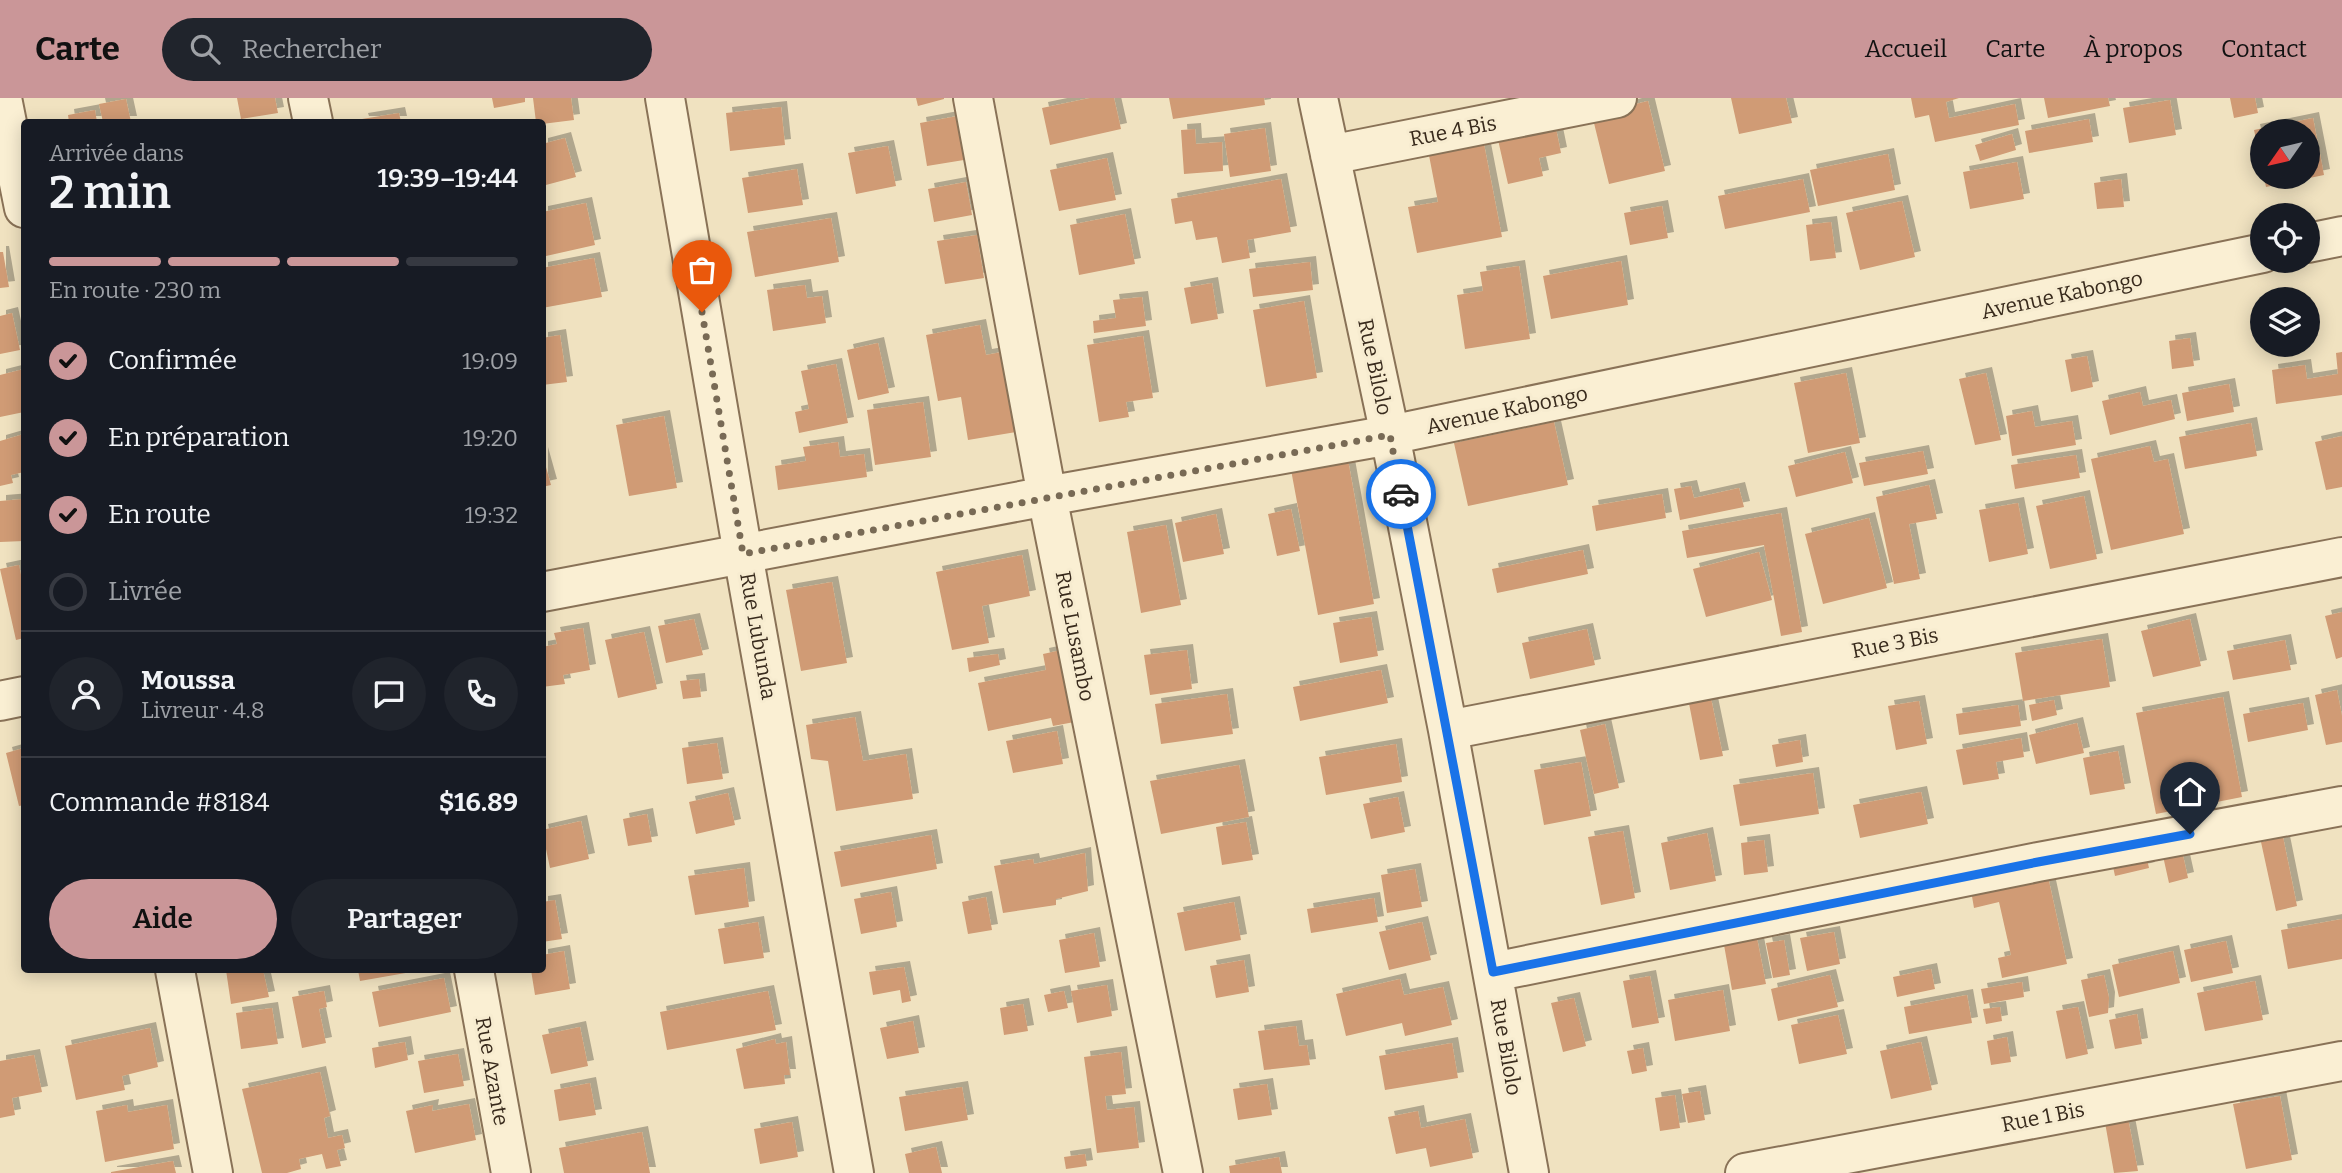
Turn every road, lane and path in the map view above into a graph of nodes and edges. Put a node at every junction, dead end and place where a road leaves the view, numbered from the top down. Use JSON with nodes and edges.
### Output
{"nodes":[{"id":1,"x":2,"y":98,"type":"edge"},
{"id":2,"x":308,"y":98,"type":"edge"},
{"id":3,"x":665,"y":98,"type":"edge"},
{"id":4,"x":973,"y":98,"type":"edge"},
{"id":5,"x":1318,"y":98,"type":"edge"},
{"id":6,"x":1618,"y":98,"type":"edge"},
{"id":7,"x":312,"y":119,"type":"edge"},
{"id":8,"x":1330,"y":155,"type":"junction"},
{"id":9,"x":21,"y":193,"type":"edge"},
{"id":10,"x":2342,"y":236,"type":"edge"},
{"id":11,"x":2320,"y":241,"type":"edge"},
{"id":12,"x":2250,"y":256,"type":"edge"},
{"id":13,"x":1390,"y":435,"type":"junction"},
{"id":14,"x":1047,"y":496,"type":"junction"},
{"id":15,"x":743,"y":554,"type":"junction"},
{"id":16,"x":2342,"y":557,"type":"edge"},
{"id":17,"x":546,"y":591,"type":"edge"},
{"id":18,"x":21,"y":697,"type":"edge"},
{"id":19,"x":0,"y":701,"type":"edge"},
{"id":20,"x":1447,"y":730,"type":"junction"},
{"id":21,"x":2342,"y":807,"type":"edge"},
{"id":22,"x":1493,"y":972,"type":"junction"},
{"id":23,"x":175,"y":973,"type":"edge"},
{"id":24,"x":475,"y":973,"type":"edge"},
{"id":25,"x":2342,"y":1061,"type":"edge"},
{"id":26,"x":213,"y":1173,"type":"edge"},
{"id":27,"x":511,"y":1173,"type":"edge"},
{"id":28,"x":855,"y":1173,"type":"edge"},
{"id":29,"x":1183,"y":1173,"type":"edge"},
{"id":30,"x":1529,"y":1173,"type":"edge"},
{"id":31,"x":1745,"y":1173,"type":"edge"}],
"edges":[{"from":1,"to":9,"type":"street"},
{"from":2,"to":7,"type":"street"},
{"from":3,"to":15,"type":"street","name":"Rue Lubunda"},
{"from":4,"to":14,"type":"street","name":"Rue Lusambo"},
{"from":5,"to":8,"type":"street","name":"Rue Bilolo"},
{"from":6,"to":8,"type":"street","name":"Rue 4 Bis"},
{"from":8,"to":13,"type":"street","name":"Rue Bilolo"},
{"from":10,"to":11,"type":"street"},
{"from":12,"to":13,"type":"street","name":"Avenue Kabongo"},
{"from":13,"to":14,"type":"street","name":"Avenue Kabongo"},
{"from":13,"to":20,"type":"street","name":"Rue Bilolo"},
{"from":14,"to":15,"type":"street","name":"Avenue Kabongo"},
{"from":14,"to":29,"type":"street","name":"Rue Lusambo"},
{"from":15,"to":17,"type":"street","name":"Avenue Kabongo"},
{"from":15,"to":28,"type":"street","name":"Rue Lubunda"},
{"from":16,"to":20,"type":"street","name":"Rue 3 Bis"},
{"from":18,"to":19,"type":"street"},
{"from":20,"to":22,"type":"street","name":"Rue Bilolo"},
{"from":21,"to":22,"type":"street"},
{"from":22,"to":30,"type":"street","name":"Rue Bilolo"},
{"from":23,"to":26,"type":"street"},
{"from":24,"to":27,"type":"street","name":"Rue Azante"},
{"from":25,"to":31,"type":"street","name":"Rue 1 Bis"}]}
